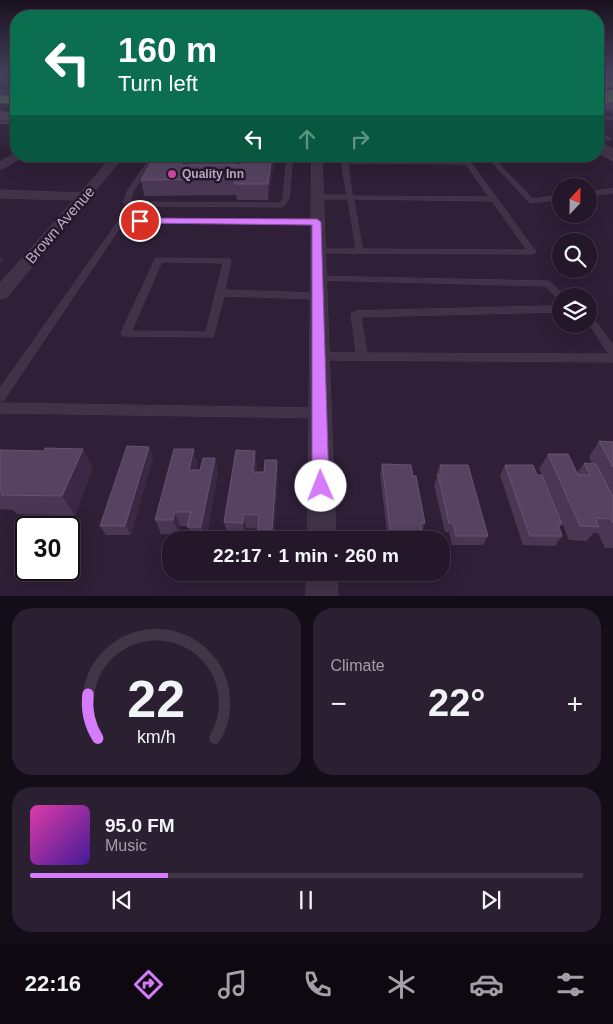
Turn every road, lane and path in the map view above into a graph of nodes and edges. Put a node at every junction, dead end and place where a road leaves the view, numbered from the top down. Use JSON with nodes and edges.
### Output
{"nodes":[{"id":1,"x":114,"y":162,"type":"edge"},
{"id":2,"x":151,"y":162,"type":"edge"},
{"id":3,"x":289,"y":162,"type":"edge"},
{"id":4,"x":317,"y":162,"type":"edge"},
{"id":5,"x":346,"y":162,"type":"edge"},
{"id":6,"x":467,"y":162,"type":"edge"},
{"id":7,"x":495,"y":162,"type":"edge"},
{"id":8,"x":613,"y":191,"type":"edge"},
{"id":9,"x":598,"y":193,"type":"edge"},
{"id":10,"x":0,"y":194,"type":"edge"},
{"id":11,"x":84,"y":197,"type":"junction"},
{"id":12,"x":317,"y":197,"type":"junction"},
{"id":13,"x":350,"y":198,"type":"junction"},
{"id":14,"x":552,"y":198,"type":"edge"},
{"id":15,"x":494,"y":199,"type":"junction"},
{"id":16,"x":317,"y":222,"type":"junction"},
{"id":17,"x":316,"y":251,"type":"junction"},
{"id":18,"x":360,"y":251,"type":"junction"},
{"id":19,"x":317,"y":287,"type":"junction"},
{"id":20,"x":552,"y":289,"type":"edge"},
{"id":21,"x":220,"y":293,"type":"junction"},
{"id":22,"x":0,"y":294,"type":"edge"},
{"id":23,"x":552,"y":309,"type":"edge"},
{"id":24,"x":597,"y":329,"type":"edge"},
{"id":25,"x":613,"y":353,"type":"edge"},
{"id":26,"x":318,"y":356,"type":"junction"},
{"id":27,"x":362,"y":356,"type":"junction"},
{"id":28,"x":613,"y":358,"type":"edge"},
{"id":29,"x":0,"y":397,"type":"edge"},
{"id":30,"x":0,"y":408,"type":"edge"},
{"id":31,"x":319,"y":413,"type":"junction"},
{"id":32,"x":322,"y":531,"type":"edge"},
{"id":33,"x":322,"y":581,"type":"edge"},
{"id":34,"x":322,"y":596,"type":"edge"}],
"edges":[{"from":1,"to":11,"type":"street","name":"Brown Avenue"},
{"from":2,"to":3,"type":"lane"},
{"from":4,"to":12,"type":"street"},
{"from":5,"to":13,"type":"lane"},
{"from":6,"to":15,"type":"lane"},
{"from":7,"to":14,"type":"lane"},
{"from":8,"to":9,"type":"lane"},
{"from":10,"to":11,"type":"street"},
{"from":11,"to":22,"type":"street","name":"Brown Avenue"},
{"from":12,"to":13,"type":"lane"},
{"from":12,"to":16,"type":"street"},
{"from":13,"to":15,"type":"lane"},
{"from":13,"to":18,"type":"lane"},
{"from":15,"to":18,"type":"lane"},
{"from":16,"to":17,"type":"street"},
{"from":16,"to":29,"type":"lane"},
{"from":17,"to":18,"type":"lane"},
{"from":17,"to":19,"type":"street"},
{"from":19,"to":20,"type":"lane"},
{"from":19,"to":21,"type":"lane"},
{"from":19,"to":26,"type":"street"},
{"from":21,"to":21,"type":"lane"},
{"from":23,"to":27,"type":"lane"},
{"from":24,"to":25,"type":"lane"},
{"from":26,"to":27,"type":"lane"},
{"from":26,"to":31,"type":"street"},
{"from":27,"to":28,"type":"lane"},
{"from":30,"to":31,"type":"lane"},
{"from":31,"to":32,"type":"street"},
{"from":33,"to":34,"type":"street"}]}
